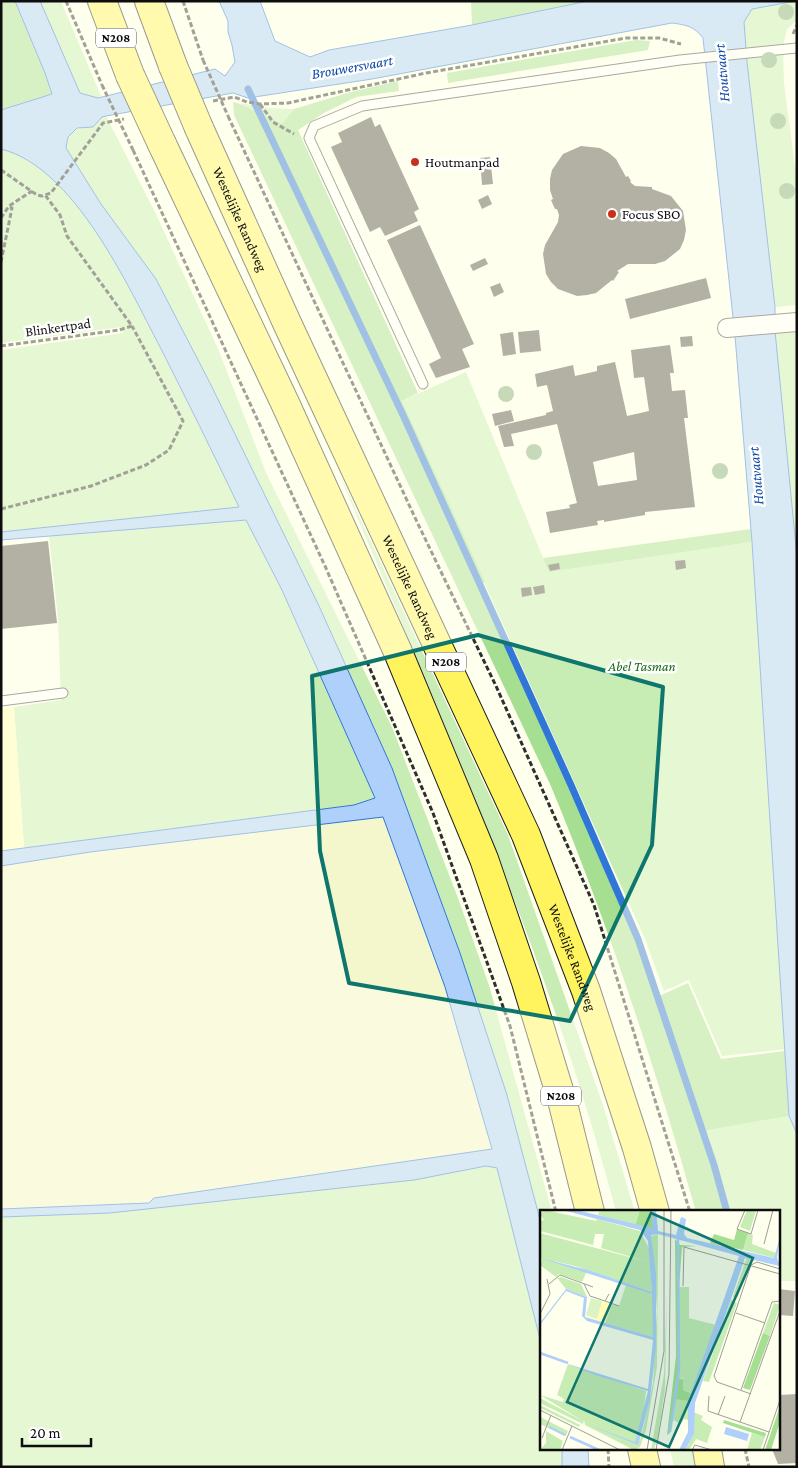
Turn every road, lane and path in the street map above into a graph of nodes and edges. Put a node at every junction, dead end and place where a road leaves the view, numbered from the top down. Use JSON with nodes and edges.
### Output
{"nodes":[{"id":1,"x":66,"y":1,"type":"edge"},
{"id":2,"x":102,"y":1,"type":"edge"},
{"id":3,"x":149,"y":1,"type":"edge"},
{"id":4,"x":183,"y":1,"type":"edge"},
{"id":5,"x":689,"y":46,"type":"dead end"},
{"id":6,"x":797,"y":48,"type":"edge"},
{"id":7,"x":234,"y":97,"type":"dead end"},
{"id":8,"x":260,"y":104,"type":"junction"},
{"id":9,"x":309,"y":138,"type":"junction"},
{"id":10,"x":86,"y":148,"type":"dead end"},
{"id":11,"x":1,"y":170,"type":"edge"},
{"id":12,"x":32,"y":191,"type":"junction"},
{"id":13,"x":45,"y":195,"type":"junction"},
{"id":14,"x":9,"y":206,"type":"junction"},
{"id":15,"x":1,"y":218,"type":"edge"},
{"id":16,"x":1,"y":262,"type":"edge"},
{"id":17,"x":789,"y":323,"type":"edge"},
{"id":18,"x":132,"y":326,"type":"junction"},
{"id":19,"x":727,"y":328,"type":"dead end"},
{"id":20,"x":1,"y":346,"type":"edge"},
{"id":21,"x":423,"y":384,"type":"dead end"},
{"id":22,"x":1,"y":509,"type":"edge"},
{"id":23,"x":63,"y":693,"type":"dead end"},
{"id":24,"x":1,"y":701,"type":"edge"},
{"id":25,"x":556,"y":1210,"type":"edge"},
{"id":26,"x":590,"y":1210,"type":"edge"},
{"id":27,"x":653,"y":1210,"type":"edge"},
{"id":28,"x":689,"y":1210,"type":"edge"},
{"id":29,"x":608,"y":1450,"type":"edge"},
{"id":30,"x":642,"y":1450,"type":"edge"},
{"id":31,"x":708,"y":1450,"type":"edge"},
{"id":32,"x":745,"y":1450,"type":"edge"},
{"id":33,"x":609,"y":1467,"type":"edge"},
{"id":34,"x":646,"y":1467,"type":"edge"},
{"id":35,"x":710,"y":1467,"type":"edge"},
{"id":36,"x":749,"y":1467,"type":"edge"}],
"edges":[{"from":1,"to":25,"type":"path","bridge":true},
{"from":2,"to":26,"type":"main road","number":"N208","bridge":true},
{"from":3,"to":27,"type":"main road","name":"Westelijke Randweg","number":"N208","bridge":true},
{"from":4,"to":28,"type":"path","bridge":true},
{"from":5,"to":8,"type":"path"},
{"from":6,"to":9,"type":"lane"},
{"from":7,"to":8,"type":"path"},
{"from":8,"to":9,"type":"path"},
{"from":9,"to":21,"type":"lane"},
{"from":10,"to":13,"type":"path"},
{"from":11,"to":12,"type":"path"},
{"from":12,"to":13,"type":"path"},
{"from":12,"to":14,"type":"path"},
{"from":13,"to":18,"type":"path"},
{"from":14,"to":15,"type":"path"},
{"from":14,"to":16,"type":"path"},
{"from":17,"to":19,"type":"street"},
{"from":18,"to":20,"type":"path","name":"Blinkertpad"},
{"from":18,"to":22,"type":"path"},
{"from":23,"to":24,"type":"lane"},
{"from":29,"to":33,"type":"path"},
{"from":30,"to":34,"type":"main road"},
{"from":31,"to":35,"type":"main road"},
{"from":32,"to":36,"type":"path"}]}
